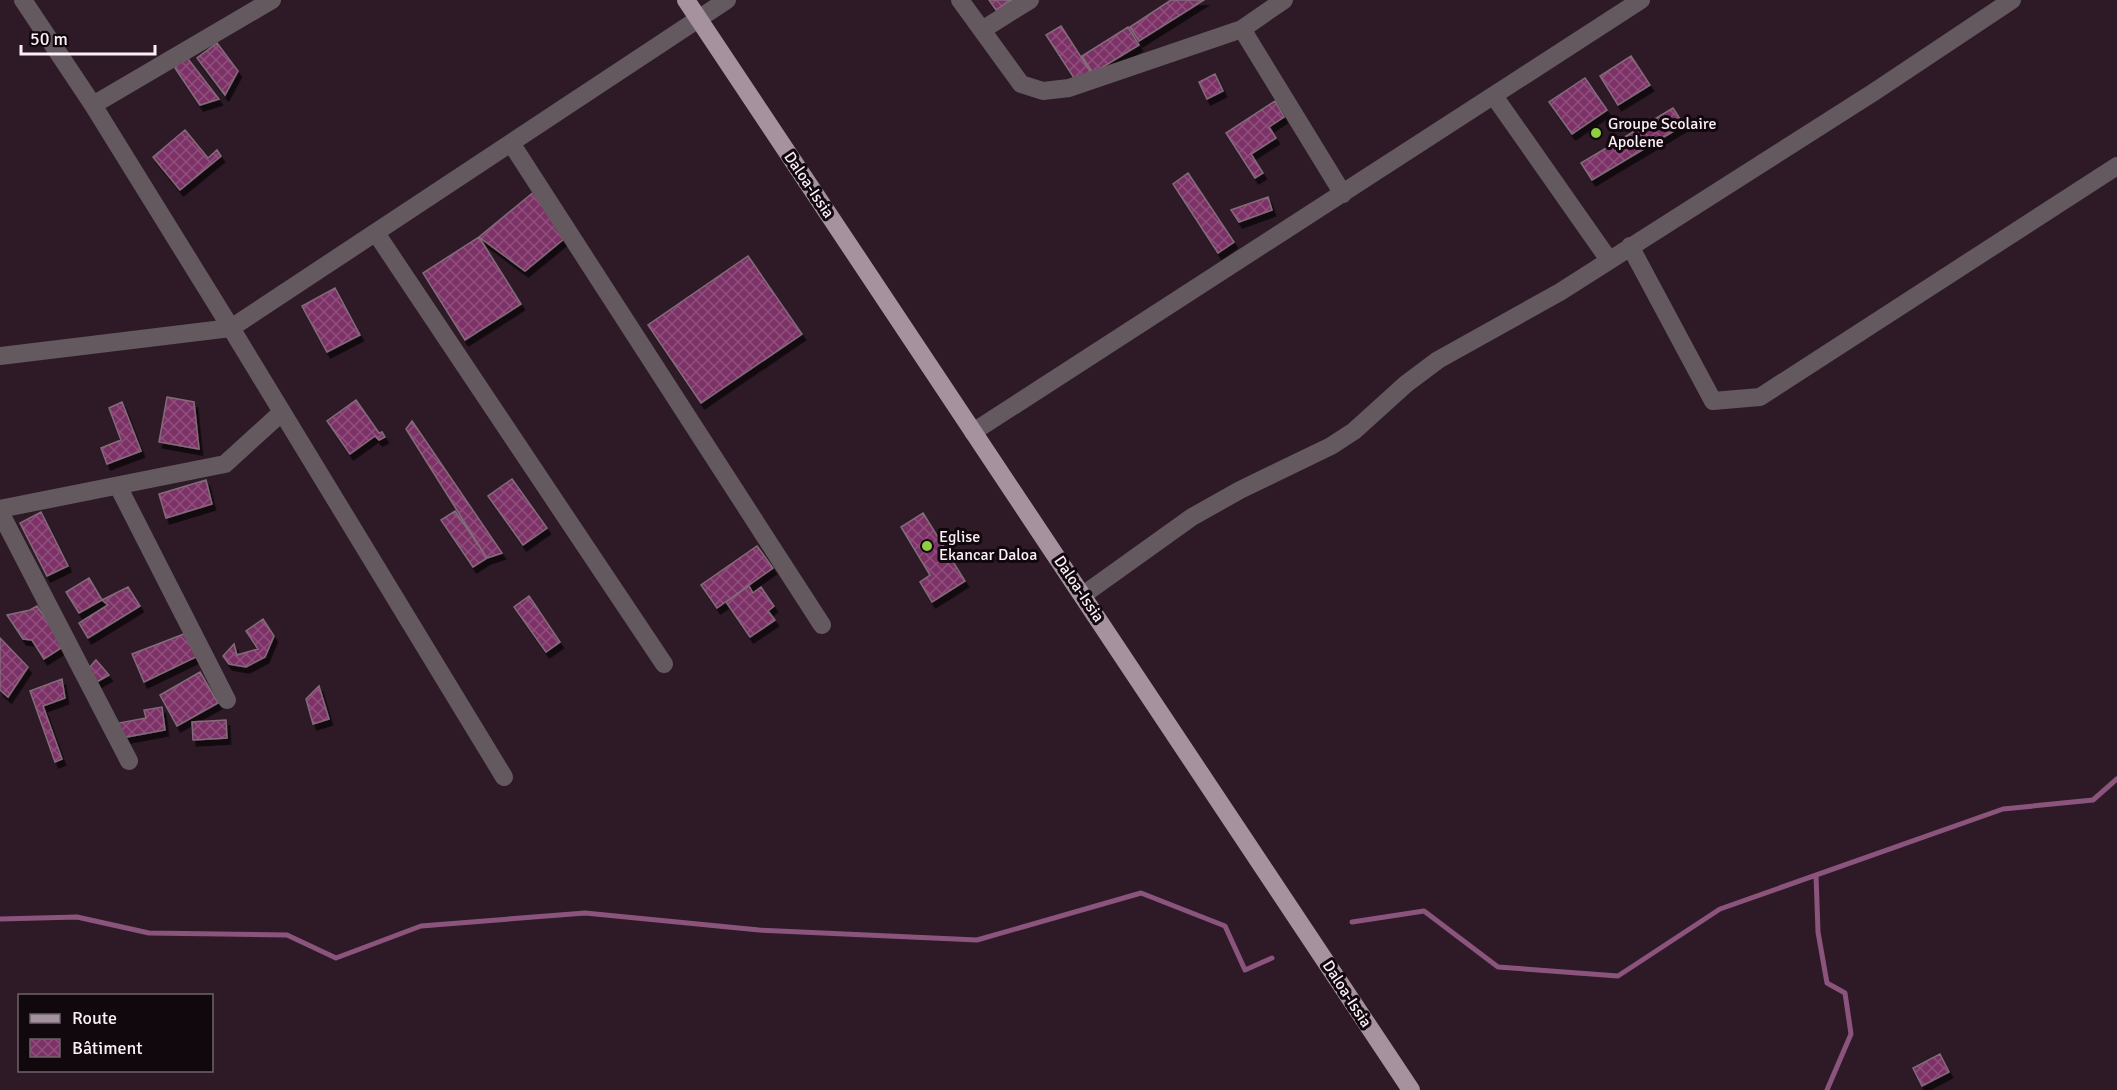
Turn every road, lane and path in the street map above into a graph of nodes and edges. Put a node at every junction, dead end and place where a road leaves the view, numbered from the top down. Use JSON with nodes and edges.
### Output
{"nodes":[{"id":1,"x":23,"y":0,"type":"edge"},
{"id":2,"x":272,"y":0,"type":"edge"},
{"id":3,"x":686,"y":0,"type":"edge"},
{"id":4,"x":727,"y":0,"type":"edge"},
{"id":5,"x":960,"y":0,"type":"edge"},
{"id":6,"x":1030,"y":0,"type":"edge"},
{"id":7,"x":1284,"y":0,"type":"edge"},
{"id":8,"x":1641,"y":0,"type":"edge"},
{"id":9,"x":2012,"y":0,"type":"edge"},
{"id":10,"x":698,"y":18,"type":"junction"},
{"id":11,"x":1242,"y":29,"type":"junction"},
{"id":12,"x":982,"y":30,"type":"junction"},
{"id":13,"x":1494,"y":96,"type":"junction"},
{"id":14,"x":93,"y":105,"type":"junction"},
{"id":15,"x":511,"y":143,"type":"junction"},
{"id":16,"x":2117,"y":166,"type":"edge"},
{"id":17,"x":1343,"y":194,"type":"junction"},
{"id":18,"x":376,"y":233,"type":"junction"},
{"id":19,"x":1630,"y":246,"type":"junction"},
{"id":20,"x":1609,"y":260,"type":"junction"},
{"id":21,"x":231,"y":328,"type":"junction"},
{"id":22,"x":0,"y":356,"type":"edge"},
{"id":23,"x":281,"y":413,"type":"junction"},
{"id":24,"x":973,"y":432,"type":"junction"},
{"id":25,"x":118,"y":486,"type":"junction"},
{"id":26,"x":0,"y":510,"type":"edge"},
{"id":27,"x":1083,"y":595,"type":"junction"},
{"id":28,"x":822,"y":625,"type":"dead end"},
{"id":29,"x":664,"y":664,"type":"dead end"},
{"id":30,"x":226,"y":700,"type":"dead end"},
{"id":31,"x":129,"y":761,"type":"dead end"},
{"id":32,"x":504,"y":777,"type":"dead end"},
{"id":33,"x":1411,"y":1090,"type":"edge"}],
"edges":[{"from":1,"to":14,"type":"street"},
{"from":2,"to":14,"type":"street"},
{"from":3,"to":10,"type":"main road","name":"Daloa-Issia"},
{"from":4,"to":10,"type":"street"},
{"from":5,"to":12,"type":"street"},
{"from":6,"to":12,"type":"street"},
{"from":7,"to":11,"type":"street"},
{"from":8,"to":13,"type":"street"},
{"from":9,"to":19,"type":"street"},
{"from":10,"to":15,"type":"street"},
{"from":10,"to":24,"type":"main road","name":"Daloa-Issia"},
{"from":11,"to":12,"type":"street"},
{"from":11,"to":17,"type":"street"},
{"from":13,"to":17,"type":"street"},
{"from":13,"to":20,"type":"street"},
{"from":14,"to":21,"type":"street"},
{"from":15,"to":18,"type":"street"},
{"from":15,"to":28,"type":"street"},
{"from":16,"to":19,"type":"street"},
{"from":17,"to":24,"type":"street"},
{"from":18,"to":21,"type":"street"},
{"from":18,"to":29,"type":"street"},
{"from":19,"to":20,"type":"street"},
{"from":20,"to":27,"type":"street"},
{"from":21,"to":22,"type":"street"},
{"from":21,"to":23,"type":"street"},
{"from":23,"to":25,"type":"street"},
{"from":23,"to":32,"type":"street"},
{"from":24,"to":27,"type":"main road","name":"Daloa-Issia"},
{"from":25,"to":26,"type":"street"},
{"from":25,"to":30,"type":"street"},
{"from":26,"to":31,"type":"street"},
{"from":27,"to":33,"type":"main road","name":"Daloa-Issia"}]}
